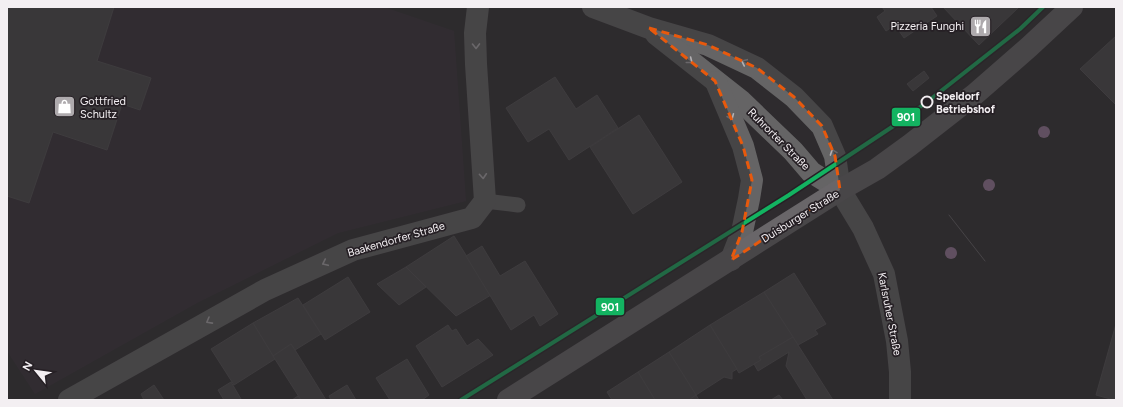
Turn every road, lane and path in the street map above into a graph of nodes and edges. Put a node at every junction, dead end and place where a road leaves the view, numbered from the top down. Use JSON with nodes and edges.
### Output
{"nodes":[{"id":1,"x":478,"y":7,"type":"edge"},
{"id":2,"x":592,"y":7,"type":"edge"},
{"id":3,"x":1072,"y":7,"type":"edge"},
{"id":4,"x":649,"y":28,"type":"junction"},
{"id":5,"x":715,"y":81,"type":"junction"},
{"id":6,"x":840,"y":190,"type":"junction"},
{"id":7,"x":484,"y":202,"type":"junction"},
{"id":8,"x":518,"y":205,"type":"dead end"},
{"id":9,"x":731,"y":260,"type":"junction"},
{"id":10,"x":69,"y":400,"type":"edge"},
{"id":11,"x":508,"y":400,"type":"edge"},
{"id":12,"x":900,"y":400,"type":"edge"}],
"edges":[{"from":1,"to":7,"type":"street","one_way":true},
{"from":2,"to":4,"type":"street","name":"Ruhrorter Straße"},
{"from":3,"to":6,"type":"main road","name":"Duisburger Straße"},
{"from":4,"to":5,"type":"street","name":"Ruhrorter Straße","one_way":true},
{"from":6,"to":4,"type":"street","name":"Ruhrorter Straße","one_way":true},
{"from":5,"to":6,"type":"street","name":"Ruhrorter Straße"},
{"from":5,"to":9,"type":"street","name":"Ruhrorter Straße","one_way":true},
{"from":6,"to":9,"type":"main road","name":"Duisburger Straße"},
{"from":6,"to":12,"type":"street","name":"Karlsruher Straße"},
{"from":7,"to":8,"type":"lane"},
{"from":7,"to":10,"type":"street","name":"Baakendorfer Straße","one_way":true},
{"from":9,"to":11,"type":"main road","name":"Duisburger Straße"}]}
